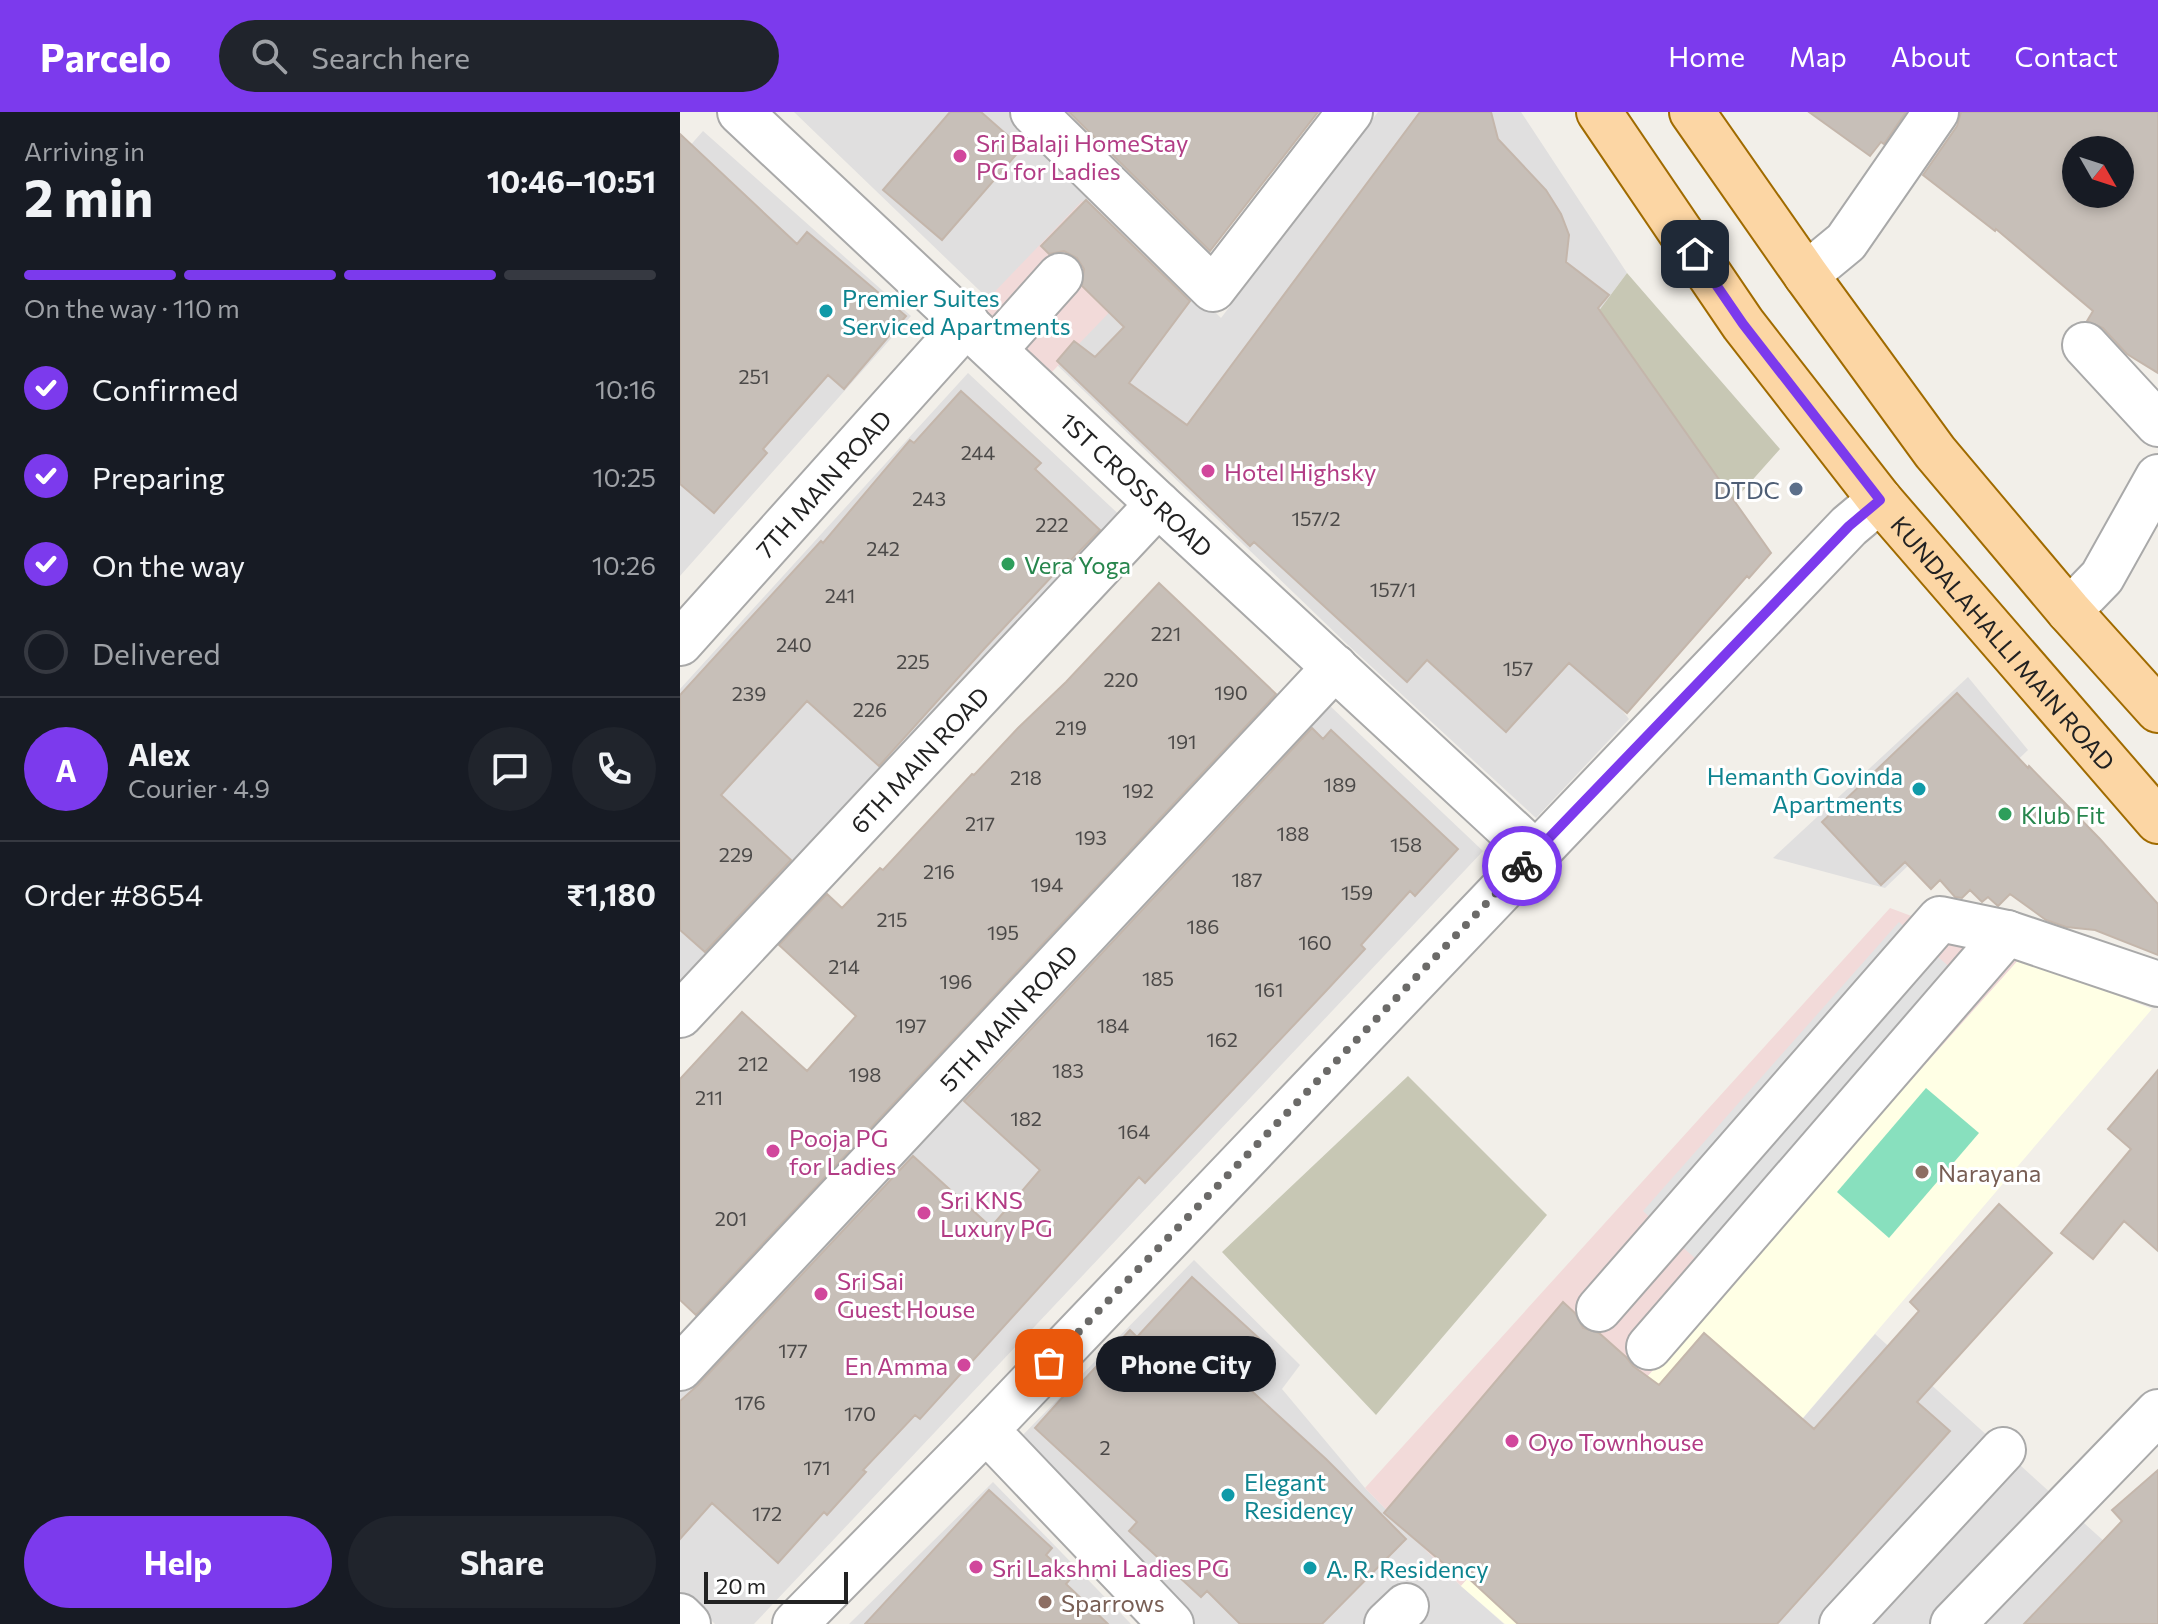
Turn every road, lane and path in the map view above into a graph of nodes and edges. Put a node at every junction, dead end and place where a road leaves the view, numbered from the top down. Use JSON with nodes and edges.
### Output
{"nodes":[{"id":1,"x":740,"y":112,"type":"edge"},
{"id":2,"x":1033,"y":112,"type":"edge"},
{"id":3,"x":1350,"y":112,"type":"edge"},
{"id":4,"x":1599,"y":112,"type":"edge"},
{"id":5,"x":1692,"y":112,"type":"edge"},
{"id":6,"x":1936,"y":112,"type":"edge"},
{"id":7,"x":1806,"y":275,"type":"junction"},
{"id":8,"x":1060,"y":276,"type":"dead end"},
{"id":9,"x":981,"y":336,"type":"junction"},
{"id":10,"x":2085,"y":345,"type":"dead end"},
{"id":11,"x":2158,"y":424,"type":"edge"},
{"id":12,"x":2158,"y":477,"type":"edge"},
{"id":13,"x":1880,"y":500,"type":"junction"},
{"id":14,"x":1158,"y":504,"type":"junction"},
{"id":15,"x":2069,"y":611,"type":"junction"},
{"id":16,"x":680,"y":643,"type":"edge"},
{"id":17,"x":1335,"y":667,"type":"junction"},
{"id":18,"x":2158,"y":710,"type":"edge"},
{"id":19,"x":2158,"y":821,"type":"edge"},
{"id":20,"x":1535,"y":853,"type":"junction"},
{"id":21,"x":2007,"y":933,"type":"junction"},
{"id":22,"x":2158,"y":984,"type":"edge"},
{"id":23,"x":680,"y":1015,"type":"edge"},
{"id":24,"x":1599,"y":1309,"type":"dead end"},
{"id":25,"x":1649,"y":1347,"type":"dead end"},
{"id":26,"x":680,"y":1368,"type":"edge"},
{"id":27,"x":2158,"y":1412,"type":"edge"},
{"id":28,"x":986,"y":1430,"type":"junction"},
{"id":29,"x":2003,"y":1450,"type":"dead end"},
{"id":30,"x":680,"y":1616,"type":"edge"},
{"id":31,"x":688,"y":1624,"type":"edge"},
{"id":32,"x":795,"y":1624,"type":"edge"},
{"id":33,"x":1171,"y":1624,"type":"edge"},
{"id":34,"x":1842,"y":1624,"type":"edge"},
{"id":35,"x":1953,"y":1624,"type":"edge"}],
"edges":[{"from":1,"to":9,"type":"street","name":"1ST CROSS ROAD"},
{"from":2,"to":3,"type":"street"},
{"from":4,"to":13,"type":"main road","name":"KUNDALAHALLI MAIN ROAD"},
{"from":5,"to":7,"type":"main road"},
{"from":6,"to":7,"type":"street"},
{"from":7,"to":15,"type":"main road"},
{"from":8,"to":9,"type":"street","name":"7TH MAIN ROAD"},
{"from":9,"to":14,"type":"street","name":"1ST CROSS ROAD"},
{"from":9,"to":16,"type":"street","name":"7TH MAIN ROAD"},
{"from":10,"to":11,"type":"street"},
{"from":12,"to":15,"type":"street"},
{"from":13,"to":19,"type":"main road","name":"KUNDALAHALLI MAIN ROAD"},
{"from":13,"to":20,"type":"street"},
{"from":14,"to":17,"type":"street","name":"1ST CROSS ROAD"},
{"from":14,"to":23,"type":"street","name":"6TH MAIN ROAD"},
{"from":15,"to":18,"type":"main road"},
{"from":17,"to":20,"type":"street","name":"1ST CROSS ROAD"},
{"from":17,"to":26,"type":"street","name":"5TH MAIN ROAD"},
{"from":20,"to":28,"type":"street"},
{"from":21,"to":22,"type":"street"},
{"from":21,"to":24,"type":"street"},
{"from":21,"to":25,"type":"street"},
{"from":27,"to":35,"type":"street"},
{"from":28,"to":32,"type":"street"},
{"from":28,"to":33,"type":"street"},
{"from":29,"to":34,"type":"street"},
{"from":30,"to":31,"type":"street"}]}
